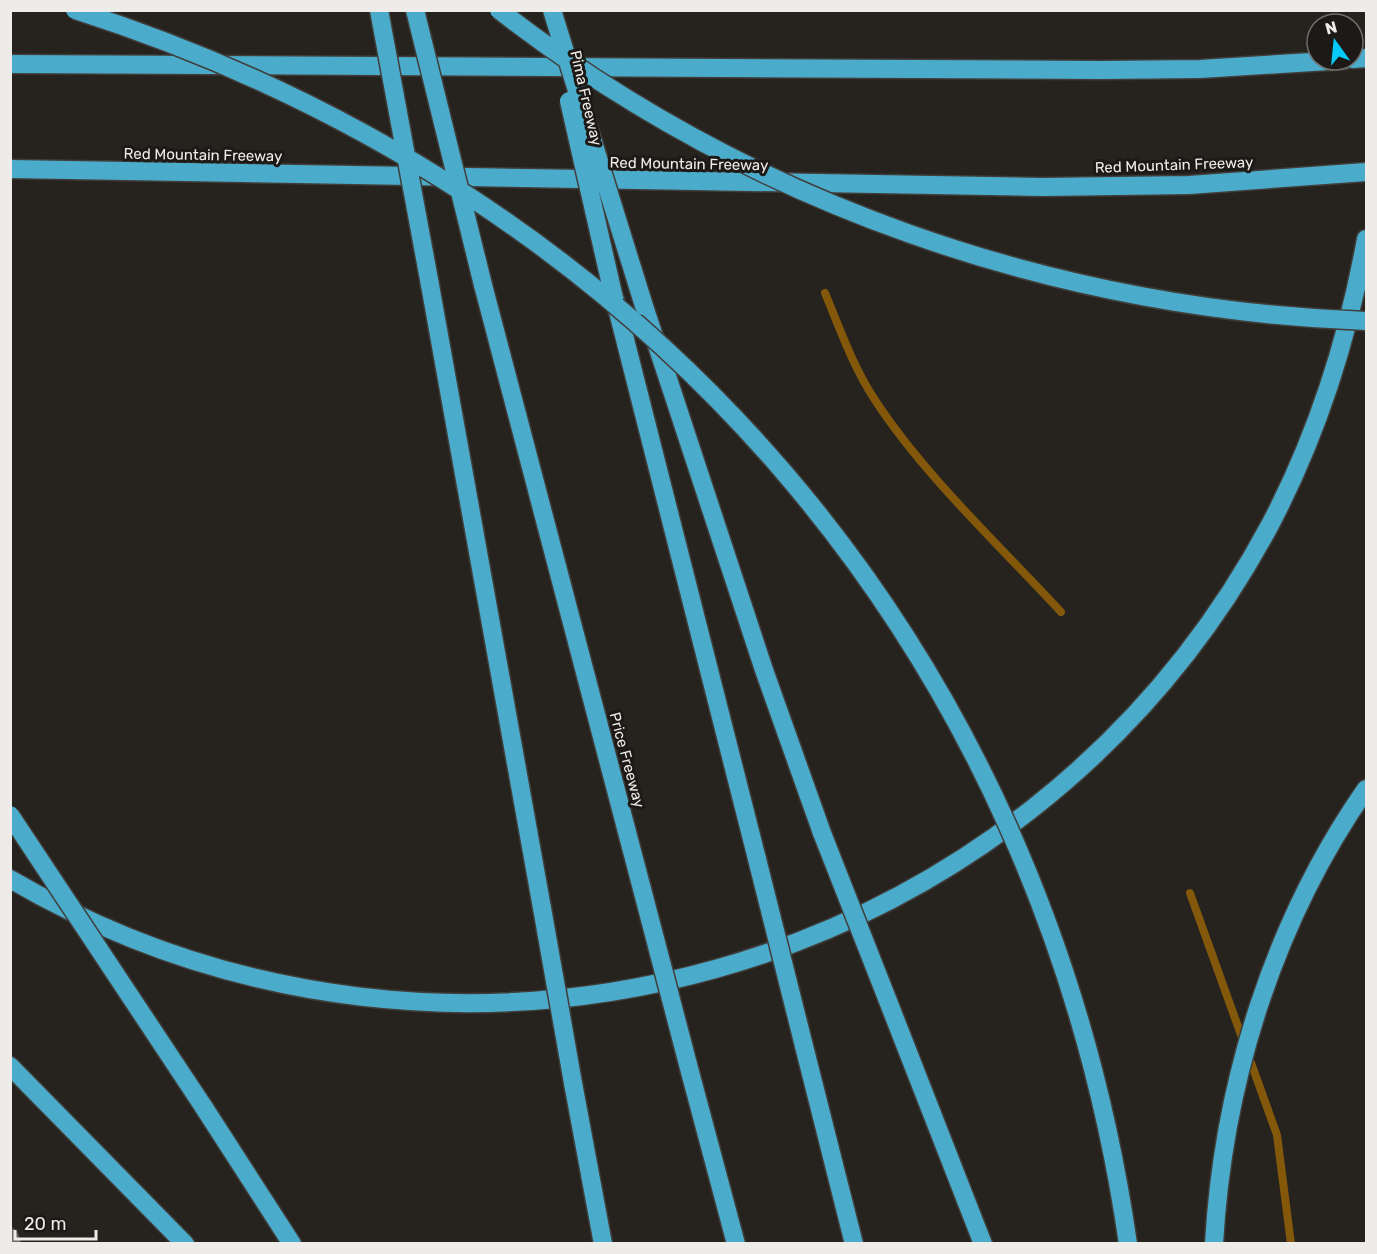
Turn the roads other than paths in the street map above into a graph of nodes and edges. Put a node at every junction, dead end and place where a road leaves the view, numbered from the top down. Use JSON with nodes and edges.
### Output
{"nodes":[{"id":1,"x":75,"y":10,"type":"edge"},
{"id":2,"x":379,"y":10,"type":"edge"},
{"id":3,"x":415,"y":10,"type":"edge"},
{"id":4,"x":499,"y":10,"type":"edge"},
{"id":5,"x":550,"y":10,"type":"edge"},
{"id":6,"x":1305,"y":62,"type":"edge"},
{"id":7,"x":10,"y":64,"type":"edge"},
{"id":8,"x":10,"y":169,"type":"edge"},
{"id":9,"x":1366,"y":172,"type":"edge"},
{"id":10,"x":1366,"y":239,"type":"edge"},
{"id":11,"x":1358,"y":319,"type":"edge"},
{"id":12,"x":1366,"y":789,"type":"edge"},
{"id":13,"x":10,"y":816,"type":"edge"},
{"id":14,"x":10,"y":879,"type":"edge"},
{"id":15,"x":10,"y":1066,"type":"edge"},
{"id":16,"x":10,"y":1236,"type":"edge"},
{"id":17,"x":13,"y":1244,"type":"edge"},
{"id":18,"x":185,"y":1244,"type":"edge"},
{"id":19,"x":292,"y":1244,"type":"edge"},
{"id":20,"x":603,"y":1244,"type":"edge"},
{"id":21,"x":736,"y":1244,"type":"edge"},
{"id":22,"x":854,"y":1244,"type":"edge"},
{"id":23,"x":983,"y":1244,"type":"edge"},
{"id":24,"x":1128,"y":1244,"type":"edge"},
{"id":25,"x":1214,"y":1244,"type":"edge"}],
"edges":[{"from":1,"to":24,"type":"highway","bridge":true},
{"from":2,"to":20,"type":"highway","bridge":true},
{"from":3,"to":21,"type":"highway","name":"Price Freeway","bridge":true},
{"from":4,"to":11,"type":"highway","bridge":true},
{"from":5,"to":22,"type":"highway","name":"Pima Freeway","bridge":true},
{"from":5,"to":23,"type":"highway","bridge":true},
{"from":6,"to":7,"type":"highway"},
{"from":8,"to":9,"type":"highway","name":"Red Mountain Freeway"},
{"from":10,"to":11,"type":"highway"},
{"from":11,"to":14,"type":"highway"},
{"from":12,"to":25,"type":"highway"},
{"from":13,"to":19,"type":"highway","bridge":true},
{"from":15,"to":18,"type":"highway"},
{"from":16,"to":17,"type":"lane"}]}
